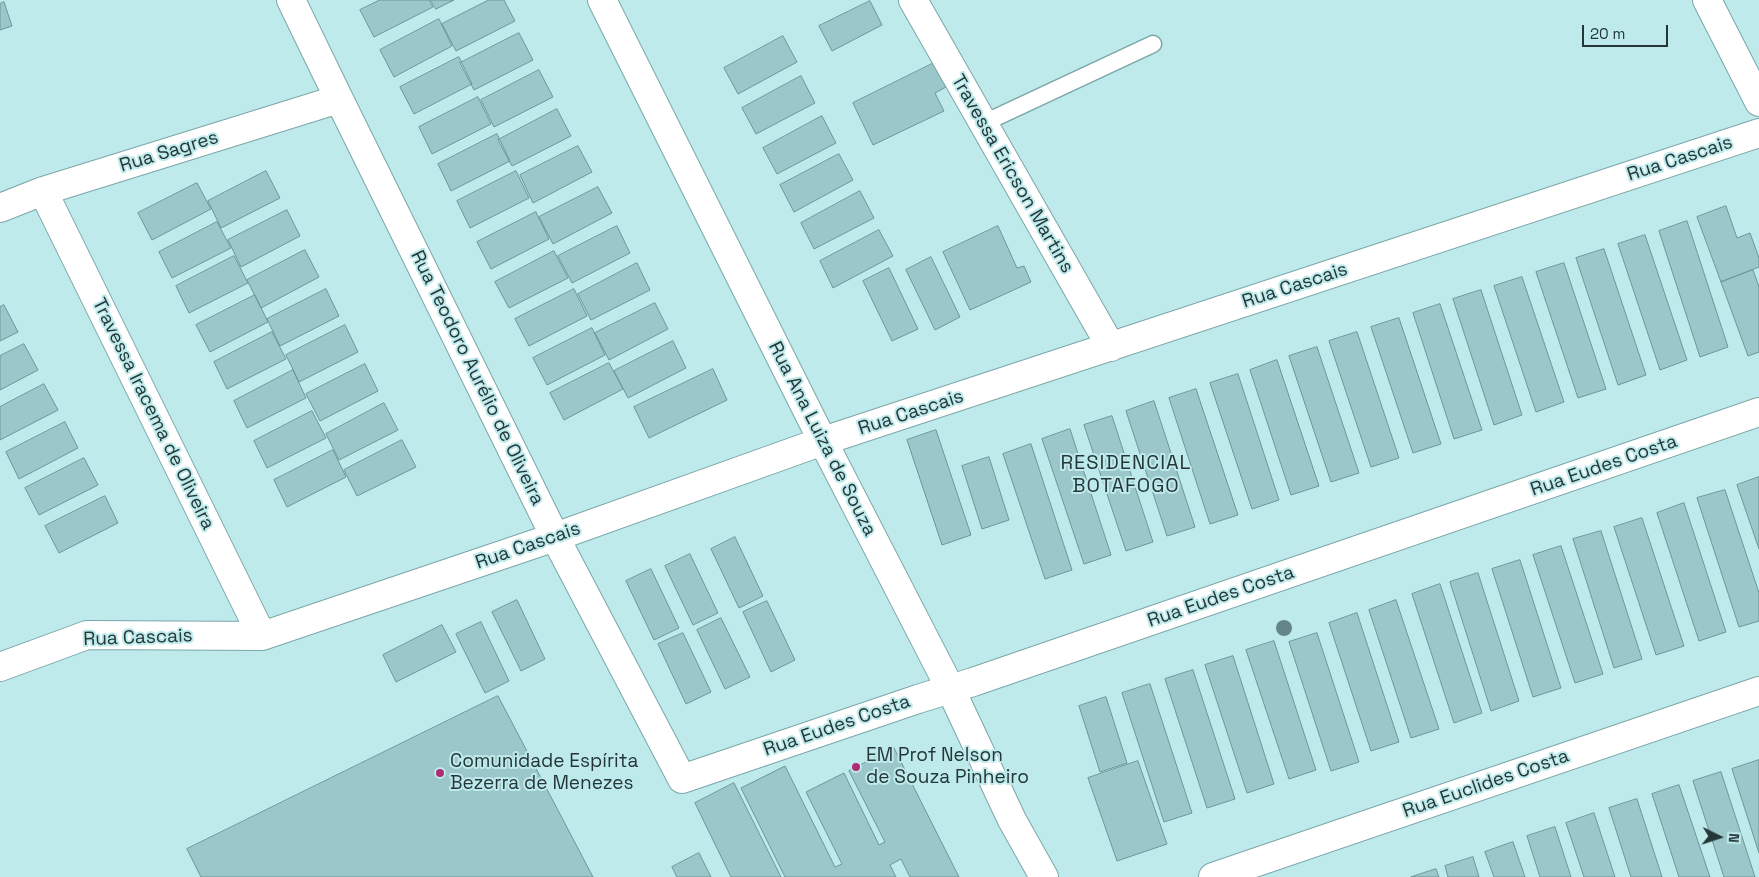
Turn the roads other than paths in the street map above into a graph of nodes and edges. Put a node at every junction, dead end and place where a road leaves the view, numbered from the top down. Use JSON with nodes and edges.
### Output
{"nodes":[{"id":1,"x":292,"y":0,"type":"edge"},
{"id":2,"x":602,"y":0,"type":"edge"},
{"id":3,"x":913,"y":0,"type":"edge"},
{"id":4,"x":1707,"y":0,"type":"edge"},
{"id":5,"x":1152,"y":44,"type":"dead end"},
{"id":6,"x":338,"y":99,"type":"junction"},
{"id":7,"x":1759,"y":102,"type":"edge"},
{"id":8,"x":984,"y":123,"type":"junction"},
{"id":9,"x":1759,"y":133,"type":"edge"},
{"id":10,"x":43,"y":191,"type":"junction"},
{"id":11,"x":0,"y":208,"type":"edge"},
{"id":12,"x":1111,"y":347,"type":"junction"},
{"id":13,"x":1759,"y":412,"type":"edge"},
{"id":14,"x":823,"y":441,"type":"junction"},
{"id":15,"x":555,"y":537,"type":"junction"},
{"id":16,"x":262,"y":636,"type":"junction"},
{"id":17,"x":0,"y":667,"type":"edge"},
{"id":18,"x":950,"y":688,"type":"junction"},
{"id":19,"x":1759,"y":691,"type":"edge"},
{"id":20,"x":682,"y":779,"type":"joint"},
{"id":21,"x":1044,"y":877,"type":"edge"},
{"id":22,"x":1213,"y":877,"type":"edge"}],
"edges":[{"from":1,"to":6,"type":"street","name":"Rua Teodoro Aurélio de Oliveira"},
{"from":2,"to":14,"type":"street","name":"Rua Ana Luiza de Souza"},
{"from":3,"to":8,"type":"street","name":"Travessa Ericson Martins"},
{"from":4,"to":7,"type":"street"},
{"from":5,"to":8,"type":"lane"},
{"from":6,"to":10,"type":"street","name":"Rua Sagres"},
{"from":6,"to":15,"type":"street","name":"Rua Teodoro Aurélio de Oliveira"},
{"from":8,"to":12,"type":"street","name":"Travessa Ericson Martins"},
{"from":9,"to":12,"type":"street","name":"Rua Cascais"},
{"from":10,"to":11,"type":"street","name":"Rua Sagres"},
{"from":10,"to":16,"type":"street","name":"Travessa Iracema de Oliveira"},
{"from":12,"to":14,"type":"street","name":"Rua Cascais"},
{"from":13,"to":18,"type":"street","name":"Rua Eudes Costa"},
{"from":14,"to":15,"type":"street","name":"Rua Cascais"},
{"from":14,"to":18,"type":"street","name":"Rua Ana Luiza de Souza"},
{"from":15,"to":16,"type":"street","name":"Rua Cascais"},
{"from":15,"to":20,"type":"street","name":"Rua Teodoro Aurélio de Oliveira"},
{"from":16,"to":17,"type":"street","name":"Rua Cascais"},
{"from":18,"to":20,"type":"street","name":"Rua Eudes Costa"},
{"from":18,"to":21,"type":"street","name":"Rua Ana Luiza de Souza"},
{"from":19,"to":22,"type":"street","name":"Rua Euclides Costa"}]}
